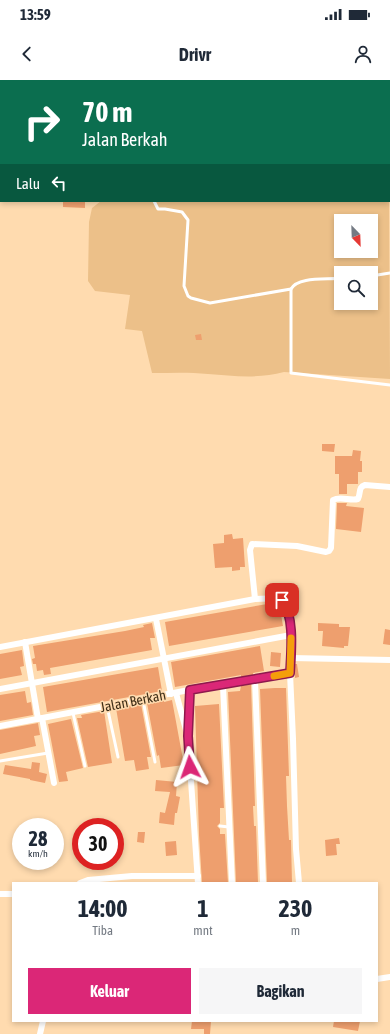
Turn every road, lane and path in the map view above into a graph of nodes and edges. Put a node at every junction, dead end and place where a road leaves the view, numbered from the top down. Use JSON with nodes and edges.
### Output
{"nodes":[{"id":1,"x":154,"y":202,"type":"edge"},
{"id":2,"x":390,"y":273,"type":"edge"},
{"id":3,"x":378,"y":275,"type":"edge"},
{"id":4,"x":334,"y":278,"type":"edge"},
{"id":5,"x":291,"y":289,"type":"junction"},
{"id":6,"x":390,"y":385,"type":"edge"},
{"id":7,"x":390,"y":486,"type":"edge"},
{"id":8,"x":255,"y":599,"type":"junction"},
{"id":9,"x":156,"y":618,"type":"junction"},
{"id":10,"x":291,"y":635,"type":"junction"},
{"id":11,"x":25,"y":642,"type":"junction"},
{"id":12,"x":0,"y":647,"type":"edge"},
{"id":13,"x":163,"y":658,"type":"junction"},
{"id":14,"x":291,"y":658,"type":"junction"},
{"id":15,"x":390,"y":660,"type":"edge"},
{"id":16,"x":290,"y":673,"type":"junction"},
{"id":17,"x":255,"y":680,"type":"junction"},
{"id":18,"x":32,"y":683,"type":"junction"},
{"id":19,"x":222,"y":686,"type":"junction"},
{"id":20,"x":0,"y":689,"type":"edge"},
{"id":21,"x":190,"y":690,"type":"junction"},
{"id":22,"x":173,"y":693,"type":"junction"},
{"id":23,"x":143,"y":700,"type":"junction"},
{"id":24,"x":107,"y":706,"type":"junction"},
{"id":25,"x":73,"y":712,"type":"junction"},
{"id":26,"x":40,"y":718,"type":"junction"},
{"id":27,"x":0,"y":726,"type":"edge"},
{"id":28,"x":188,"y":736,"type":"junction"},
{"id":29,"x":48,"y":752,"type":"junction"},
{"id":30,"x":118,"y":757,"type":"dead end"},
{"id":31,"x":0,"y":761,"type":"edge"},
{"id":32,"x":155,"y":762,"type":"dead end"},
{"id":33,"x":85,"y":766,"type":"dead end"},
{"id":34,"x":54,"y":783,"type":"dead end"},
{"id":35,"x":220,"y":826,"type":"dead end"},
{"id":36,"x":229,"y":827,"type":"junction"},
{"id":37,"x":198,"y":876,"type":"junction"},
{"id":38,"x":83,"y":882,"type":"edge"},
{"id":39,"x":198,"y":882,"type":"edge"},
{"id":40,"x":232,"y":882,"type":"edge"},
{"id":41,"x":263,"y":882,"type":"edge"},
{"id":42,"x":299,"y":882,"type":"edge"},
{"id":43,"x":0,"y":894,"type":"edge"},
{"id":44,"x":12,"y":894,"type":"edge"},
{"id":45,"x":390,"y":977,"type":"edge"},
{"id":46,"x":378,"y":979,"type":"edge"},
{"id":47,"x":43,"y":1022,"type":"edge"},
{"id":48,"x":40,"y":1034,"type":"edge"}],
"edges":[{"from":1,"to":5,"type":"lane"},
{"from":2,"to":3,"type":"lane"},
{"from":4,"to":5,"type":"lane"},
{"from":5,"to":6,"type":"lane"},
{"from":7,"to":8,"type":"street"},
{"from":8,"to":9,"type":"street"},
{"from":8,"to":10,"type":"street"},
{"from":9,"to":11,"type":"street"},
{"from":9,"to":13,"type":"street"},
{"from":10,"to":13,"type":"street"},
{"from":10,"to":14,"type":"street"},
{"from":11,"to":12,"type":"street"},
{"from":11,"to":18,"type":"street"},
{"from":13,"to":18,"type":"street"},
{"from":13,"to":22,"type":"street"},
{"from":14,"to":15,"type":"street"},
{"from":14,"to":16,"type":"street"},
{"from":16,"to":17,"type":"street","name":"Jalan Berkah"},
{"from":16,"to":42,"type":"street"},
{"from":17,"to":19,"type":"street","name":"Jalan Berkah"},
{"from":17,"to":41,"type":"street"},
{"from":18,"to":20,"type":"street"},
{"from":18,"to":26,"type":"street"},
{"from":19,"to":21,"type":"street","name":"Jalan Berkah"},
{"from":19,"to":36,"type":"street"},
{"from":21,"to":22,"type":"street","name":"Jalan Berkah"},
{"from":21,"to":28,"type":"street"},
{"from":22,"to":23,"type":"street","name":"Jalan Berkah"},
{"from":22,"to":28,"type":"street"},
{"from":23,"to":24,"type":"street","name":"Jalan Berkah"},
{"from":23,"to":32,"type":"lane"},
{"from":24,"to":25,"type":"street","name":"Jalan Berkah"},
{"from":24,"to":30,"type":"lane"},
{"from":25,"to":26,"type":"street","name":"Jalan Berkah"},
{"from":25,"to":33,"type":"lane"},
{"from":26,"to":27,"type":"street","name":"Jalan Berkah"},
{"from":26,"to":29,"type":"street"},
{"from":28,"to":37,"type":"street"},
{"from":29,"to":31,"type":"lane"},
{"from":29,"to":34,"type":"street"},
{"from":35,"to":36,"type":"lane"},
{"from":36,"to":40,"type":"street"},
{"from":37,"to":38,"type":"street"},
{"from":37,"to":39,"type":"street"},
{"from":43,"to":44,"type":"street"},
{"from":45,"to":46,"type":"street"},
{"from":47,"to":48,"type":"street"}]}
